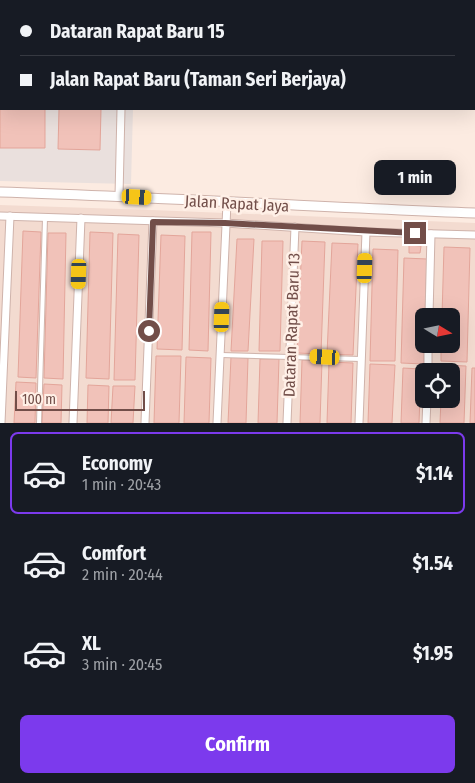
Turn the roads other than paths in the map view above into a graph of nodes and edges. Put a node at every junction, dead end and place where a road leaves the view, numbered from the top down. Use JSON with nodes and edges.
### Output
{"nodes":[{"id":1,"x":122,"y":110,"type":"edge"},
{"id":2,"x":0,"y":192,"type":"edge"},
{"id":3,"x":119,"y":196,"type":"junction"},
{"id":4,"x":227,"y":203,"type":"junction"},
{"id":5,"x":475,"y":213,"type":"edge"},
{"id":6,"x":0,"y":216,"type":"edge"},
{"id":7,"x":10,"y":216,"type":"junction"},
{"id":8,"x":45,"y":217,"type":"junction"},
{"id":9,"x":81,"y":218,"type":"junction"},
{"id":10,"x":153,"y":222,"type":"junction"},
{"id":11,"x":225,"y":223,"type":"junction"},
{"id":12,"x":295,"y":227,"type":"junction"},
{"id":13,"x":366,"y":232,"type":"junction"},
{"id":14,"x":431,"y":234,"type":"junction"},
{"id":15,"x":475,"y":235,"type":"edge"},
{"id":16,"x":429,"y":308,"type":"edge"},
{"id":17,"x":220,"y":354,"type":"junction"},
{"id":18,"x":289,"y":356,"type":"junction"},
{"id":19,"x":361,"y":359,"type":"junction"},
{"id":20,"x":427,"y":408,"type":"edge"},
{"id":21,"x":1,"y":423,"type":"edge"},
{"id":22,"x":39,"y":423,"type":"edge"},
{"id":23,"x":73,"y":423,"type":"edge"},
{"id":24,"x":145,"y":423,"type":"edge"},
{"id":25,"x":218,"y":423,"type":"edge"},
{"id":26,"x":287,"y":423,"type":"edge"},
{"id":27,"x":359,"y":423,"type":"edge"},
{"id":28,"x":426,"y":423,"type":"edge"}],
"edges":[{"from":1,"to":3,"type":"street"},
{"from":2,"to":3,"type":"street","name":"Jalan Rapat Jaya"},
{"from":3,"to":4,"type":"street","name":"Jalan Rapat Jaya"},
{"from":4,"to":5,"type":"street","name":"Jalan Rapat Jaya"},
{"from":4,"to":11,"type":"street"},
{"from":6,"to":7,"type":"street"},
{"from":7,"to":8,"type":"street"},
{"from":7,"to":21,"type":"street"},
{"from":8,"to":9,"type":"street"},
{"from":8,"to":22,"type":"lane"},
{"from":9,"to":10,"type":"street"},
{"from":9,"to":23,"type":"street"},
{"from":10,"to":11,"type":"street"},
{"from":10,"to":24,"type":"street"},
{"from":11,"to":12,"type":"street"},
{"from":11,"to":17,"type":"street"},
{"from":12,"to":13,"type":"street"},
{"from":12,"to":18,"type":"street","name":"Dataran Rapat Baru 13"},
{"from":13,"to":14,"type":"street"},
{"from":13,"to":19,"type":"street"},
{"from":14,"to":15,"type":"street"},
{"from":14,"to":16,"type":"street"},
{"from":17,"to":18,"type":"lane"},
{"from":17,"to":25,"type":"street"},
{"from":18,"to":19,"type":"lane"},
{"from":18,"to":26,"type":"street","name":"Dataran Rapat Baru 13"},
{"from":19,"to":27,"type":"street"},
{"from":20,"to":28,"type":"street"}]}
